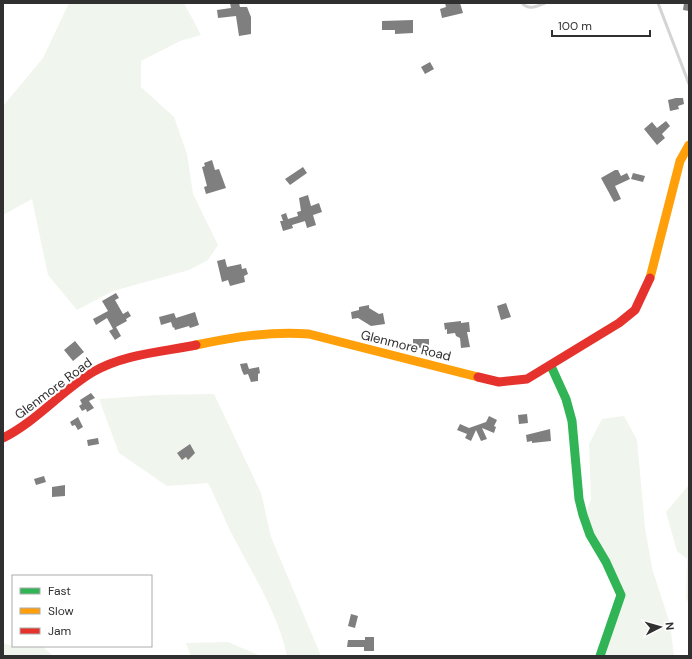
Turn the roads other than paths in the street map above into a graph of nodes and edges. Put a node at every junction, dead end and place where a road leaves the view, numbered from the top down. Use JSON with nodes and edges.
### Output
{"nodes":[{"id":1,"x":522,"y":3,"type":"edge"},
{"id":2,"x":545,"y":3,"type":"edge"},
{"id":3,"x":658,"y":3,"type":"edge"},
{"id":4,"x":689,"y":84,"type":"edge"},
{"id":5,"x":689,"y":145,"type":"edge"},
{"id":6,"x":551,"y":366,"type":"junction"},
{"id":7,"x":3,"y":438,"type":"edge"},
{"id":8,"x":600,"y":656,"type":"edge"}],
"edges":[{"from":1,"to":2,"type":"lane"},
{"from":3,"to":4,"type":"lane"},
{"from":5,"to":6,"type":"street","name":"Glenmore Road"},
{"from":6,"to":7,"type":"street","name":"Glenmore Road"},
{"from":6,"to":8,"type":"street"}]}
